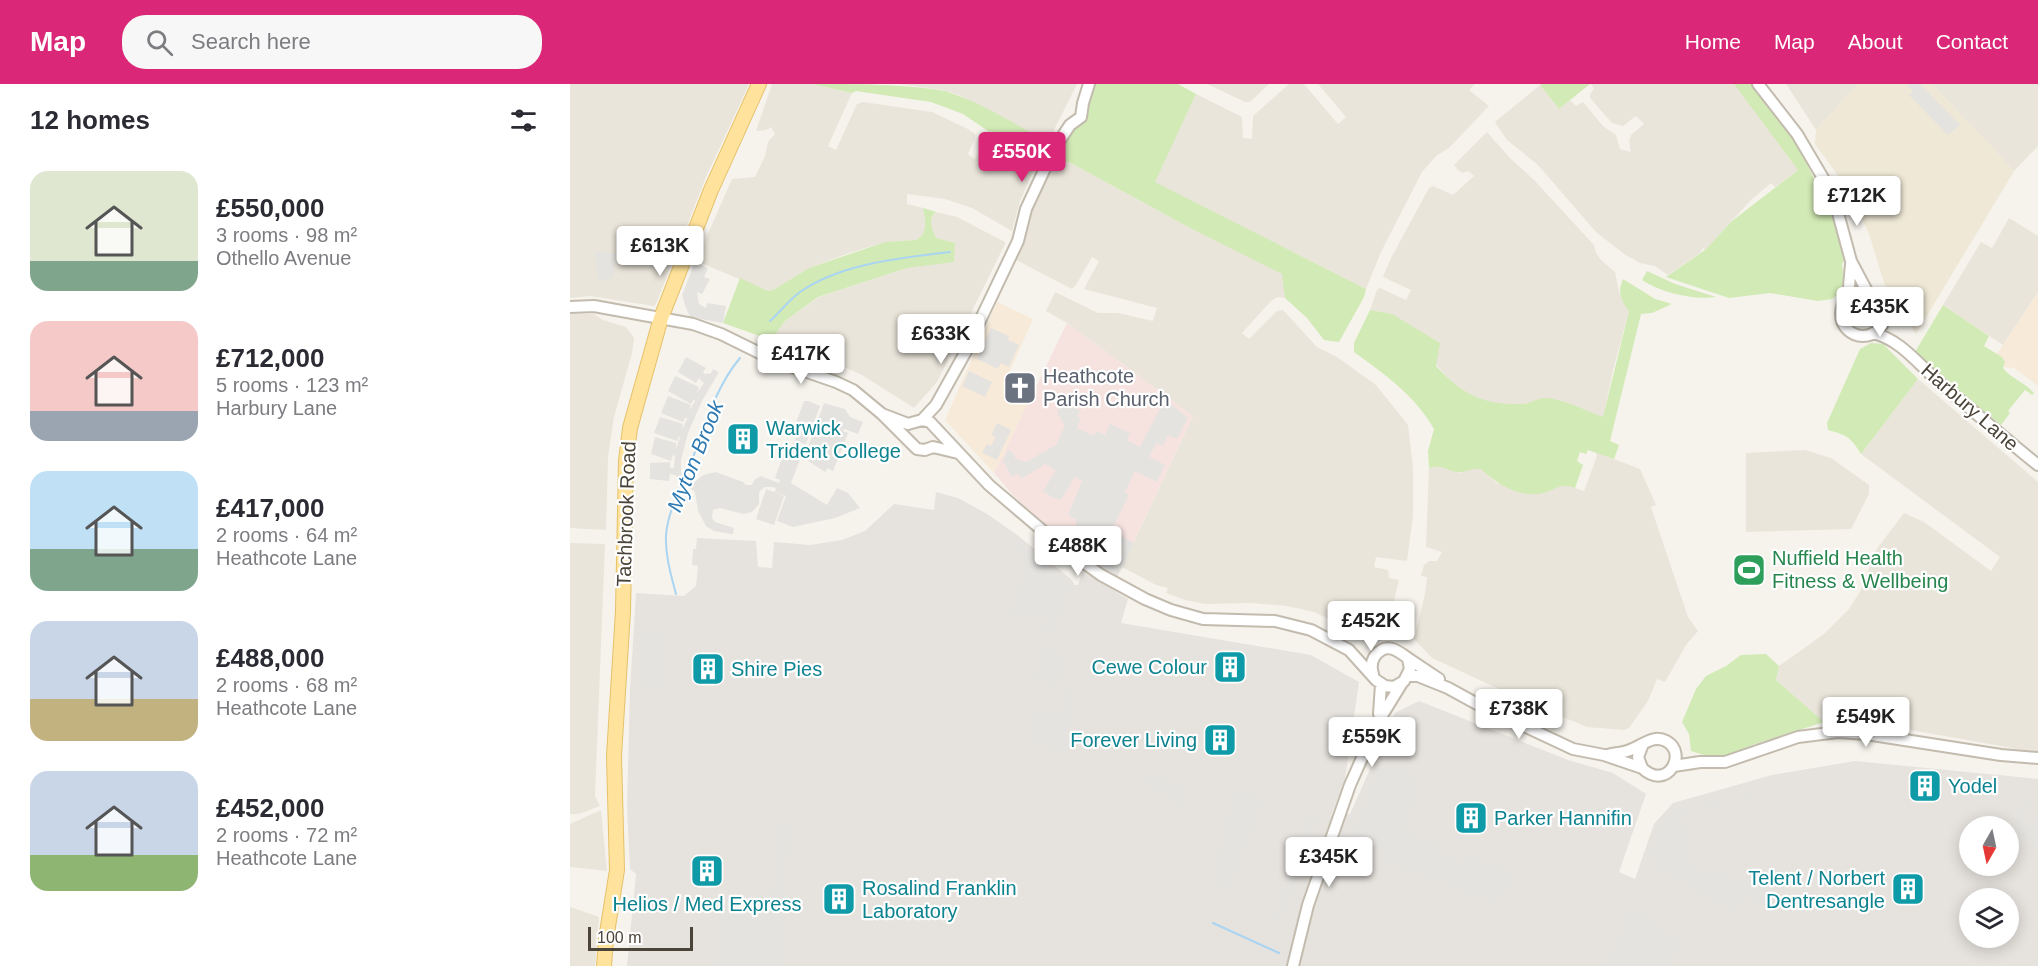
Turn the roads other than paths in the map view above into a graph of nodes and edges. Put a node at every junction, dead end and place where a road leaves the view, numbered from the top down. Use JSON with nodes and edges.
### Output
{"nodes":[{"id":1,"x":759,"y":84,"type":"edge"},
{"id":2,"x":1089,"y":84,"type":"edge"},
{"id":3,"x":1758,"y":84,"type":"edge"},
{"id":4,"x":1851,"y":261,"type":"junction"},
{"id":5,"x":1868,"y":293,"type":"junction"},
{"id":6,"x":1848,"y":298,"type":"junction"},
{"id":7,"x":570,"y":307,"type":"edge"},
{"id":8,"x":1885,"y":315,"type":"junction"},
{"id":9,"x":661,"y":318,"type":"junction"},
{"id":10,"x":1873,"y":333,"type":"junction"},
{"id":11,"x":1903,"y":347,"type":"junction"},
{"id":12,"x":936,"y":405,"type":"junction"},
{"id":13,"x":882,"y":414,"type":"junction"},
{"id":14,"x":918,"y":422,"type":"junction"},
{"id":15,"x":935,"y":428,"type":"junction"},
{"id":16,"x":909,"y":442,"type":"junction"},
{"id":17,"x":933,"y":447,"type":"junction"},
{"id":18,"x":958,"y":453,"type":"junction"},
{"id":19,"x":2038,"y":465,"type":"edge"},
{"id":20,"x":1349,"y":650,"type":"junction"},
{"id":21,"x":1376,"y":656,"type":"junction"},
{"id":22,"x":1408,"y":658,"type":"junction"},
{"id":23,"x":1372,"y":674,"type":"junction"},
{"id":24,"x":1405,"y":680,"type":"junction"},
{"id":25,"x":1381,"y":684,"type":"junction"},
{"id":26,"x":1448,"y":688,"type":"junction"},
{"id":27,"x":1378,"y":722,"type":"junction"},
{"id":28,"x":1643,"y":744,"type":"junction"},
{"id":29,"x":1673,"y":747,"type":"junction"},
{"id":30,"x":1604,"y":755,"type":"junction"},
{"id":31,"x":2038,"y":758,"type":"edge"},
{"id":32,"x":1700,"y":762,"type":"junction"},
{"id":33,"x":1674,"y":766,"type":"junction"},
{"id":34,"x":1641,"y":768,"type":"junction"},
{"id":35,"x":604,"y":966,"type":"edge"},
{"id":36,"x":1293,"y":966,"type":"edge"}],
"edges":[{"from":1,"to":9,"type":"main road","name":"Tachbrook Road"},
{"from":2,"to":12,"type":"street"},
{"from":3,"to":4,"type":"street"},
{"from":4,"to":5,"type":"street"},
{"from":4,"to":6,"type":"street"},
{"from":5,"to":6,"type":"street"},
{"from":5,"to":8,"type":"street"},
{"from":6,"to":10,"type":"street"},
{"from":7,"to":9,"type":"street"},
{"from":8,"to":10,"type":"street"},
{"from":8,"to":11,"type":"street","name":"Harbury Lane"},
{"from":9,"to":13,"type":"street"},
{"from":9,"to":35,"type":"main road","name":"Tachbrook Road"},
{"from":10,"to":11,"type":"street","name":"Harbury Lane"},
{"from":11,"to":19,"type":"street","name":"Harbury Lane"},
{"from":12,"to":14,"type":"street"},
{"from":12,"to":15,"type":"street"},
{"from":13,"to":14,"type":"street"},
{"from":13,"to":16,"type":"street"},
{"from":14,"to":15,"type":"street"},
{"from":14,"to":16,"type":"street"},
{"from":15,"to":17,"type":"street"},
{"from":15,"to":18,"type":"street"},
{"from":16,"to":17,"type":"street"},
{"from":17,"to":18,"type":"street"},
{"from":18,"to":20,"type":"street"},
{"from":20,"to":21,"type":"street"},
{"from":20,"to":23,"type":"street"},
{"from":21,"to":22,"type":"street"},
{"from":21,"to":23,"type":"street"},
{"from":22,"to":24,"type":"street"},
{"from":22,"to":26,"type":"street"},
{"from":23,"to":25,"type":"street"},
{"from":24,"to":25,"type":"street"},
{"from":24,"to":26,"type":"street"},
{"from":24,"to":27,"type":"street"},
{"from":25,"to":27,"type":"street"},
{"from":26,"to":30,"type":"street"},
{"from":27,"to":36,"type":"street"},
{"from":28,"to":29,"type":"street"},
{"from":28,"to":30,"type":"street"},
{"from":28,"to":34,"type":"street"},
{"from":29,"to":32,"type":"street"},
{"from":29,"to":33,"type":"street"},
{"from":30,"to":34,"type":"street"},
{"from":31,"to":32,"type":"street"},
{"from":32,"to":33,"type":"street"},
{"from":33,"to":34,"type":"street"}]}
